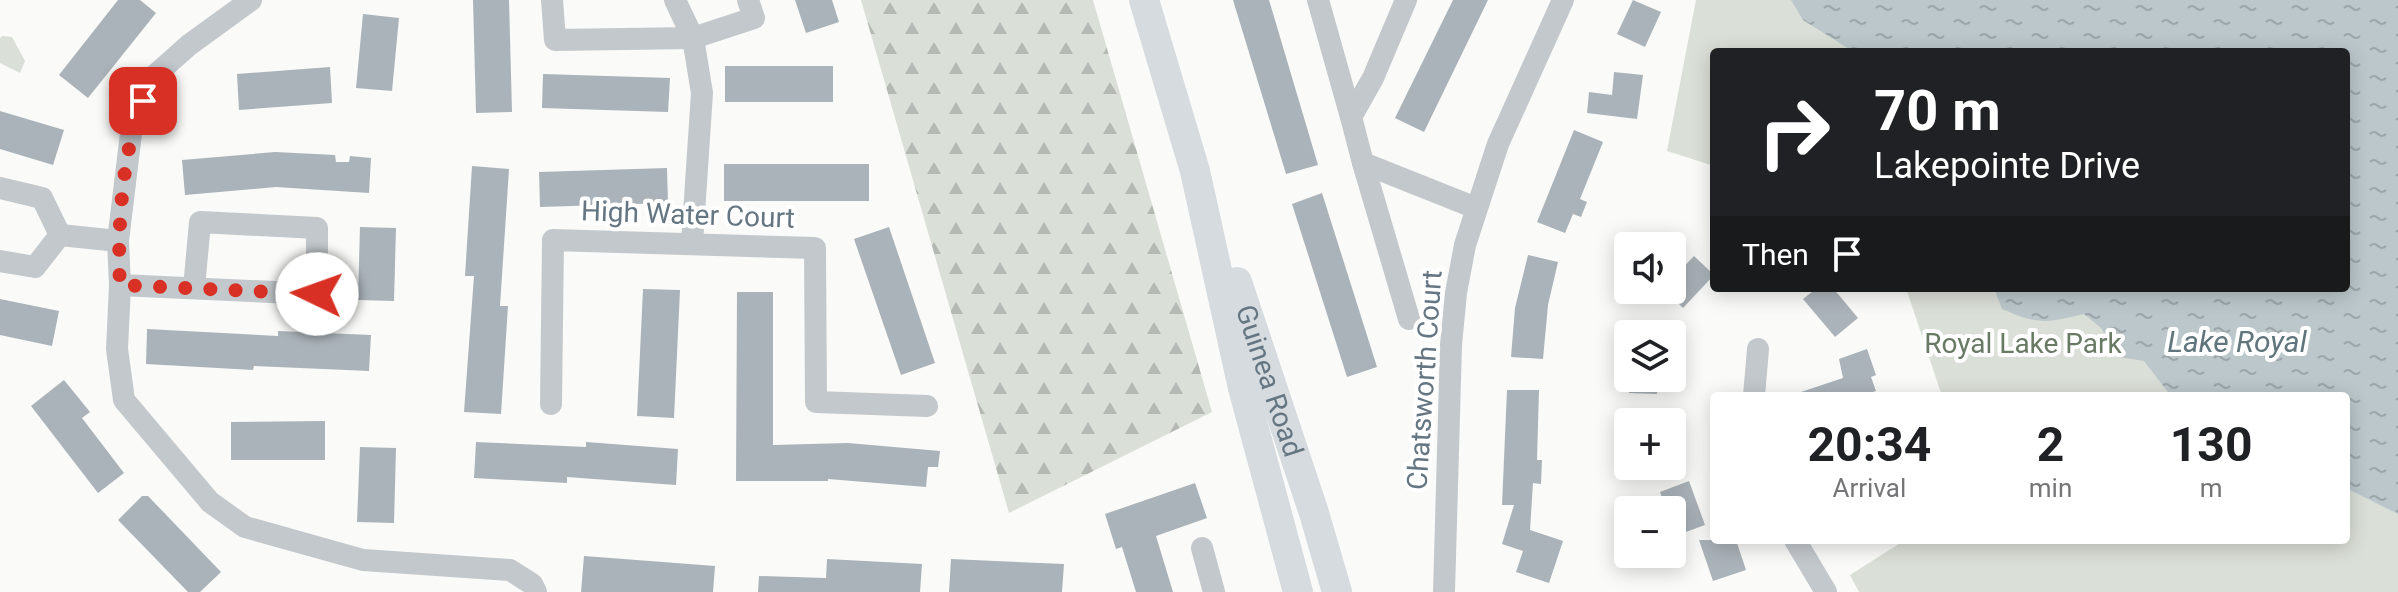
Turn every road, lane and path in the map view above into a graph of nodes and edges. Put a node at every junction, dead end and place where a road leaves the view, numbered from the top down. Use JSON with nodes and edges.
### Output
{"nodes":[{"id":1,"x":251,"y":0,"type":"edge"},
{"id":2,"x":552,"y":0,"type":"edge"},
{"id":3,"x":675,"y":0,"type":"edge"},
{"id":4,"x":748,"y":0,"type":"edge"},
{"id":5,"x":1144,"y":0,"type":"edge"},
{"id":6,"x":1318,"y":0,"type":"edge"},
{"id":7,"x":1406,"y":0,"type":"edge"},
{"id":8,"x":1563,"y":0,"type":"edge"},
{"id":9,"x":693,"y":38,"type":"junction"},
{"id":10,"x":1351,"y":117,"type":"junction"},
{"id":11,"x":1363,"y":163,"type":"junction"},
{"id":12,"x":1195,"y":171,"type":"junction"},
{"id":13,"x":0,"y":188,"type":"edge"},
{"id":14,"x":1476,"y":208,"type":"junction"},
{"id":15,"x":60,"y":235,"type":"junction"},
{"id":16,"x":118,"y":241,"type":"junction"},
{"id":17,"x":692,"y":243,"type":"junction"},
{"id":18,"x":0,"y":261,"type":"edge"},
{"id":19,"x":120,"y":285,"type":"junction"},
{"id":20,"x":194,"y":288,"type":"junction"},
{"id":21,"x":1409,"y":319,"type":"dead end"},
{"id":22,"x":1758,"y":349,"type":"dead end"},
{"id":23,"x":1754,"y":392,"type":"edge"},
{"id":24,"x":551,"y":404,"type":"dead end"},
{"id":25,"x":927,"y":406,"type":"dead end"},
{"id":26,"x":1797,"y":544,"type":"edge"},
{"id":27,"x":1202,"y":548,"type":"dead end"},
{"id":28,"x":536,"y":592,"type":"edge"},
{"id":29,"x":1214,"y":592,"type":"edge"},
{"id":30,"x":1298,"y":592,"type":"edge"},
{"id":31,"x":1337,"y":592,"type":"edge"},
{"id":32,"x":1444,"y":592,"type":"edge"},
{"id":33,"x":1826,"y":592,"type":"edge"}],
"edges":[{"from":1,"to":16,"type":"street"},
{"from":2,"to":9,"type":"street"},
{"from":3,"to":9,"type":"street"},
{"from":4,"to":9,"type":"street"},
{"from":5,"to":12,"type":"main road","name":"Guinea Road"},
{"from":6,"to":10,"type":"street"},
{"from":7,"to":10,"type":"street"},
{"from":8,"to":14,"type":"street","name":"Chatsworth Court"},
{"from":9,"to":17,"type":"street"},
{"from":10,"to":11,"type":"street"},
{"from":11,"to":14,"type":"street"},
{"from":11,"to":21,"type":"street"},
{"from":12,"to":30,"type":"main road","name":"Guinea Road"},
{"from":12,"to":31,"type":"main road","name":"Guinea Road"},
{"from":13,"to":15,"type":"street"},
{"from":14,"to":32,"type":"street","name":"Chatsworth Court"},
{"from":15,"to":16,"type":"street"},
{"from":15,"to":18,"type":"street"},
{"from":16,"to":19,"type":"street"},
{"from":17,"to":24,"type":"street","name":"High Water Court"},
{"from":17,"to":25,"type":"street","name":"High Water Court"},
{"from":19,"to":20,"type":"street"},
{"from":19,"to":28,"type":"street"},
{"from":20,"to":20,"type":"street"},
{"from":22,"to":23,"type":"street"},
{"from":26,"to":33,"type":"street"},
{"from":27,"to":29,"type":"street"}]}
